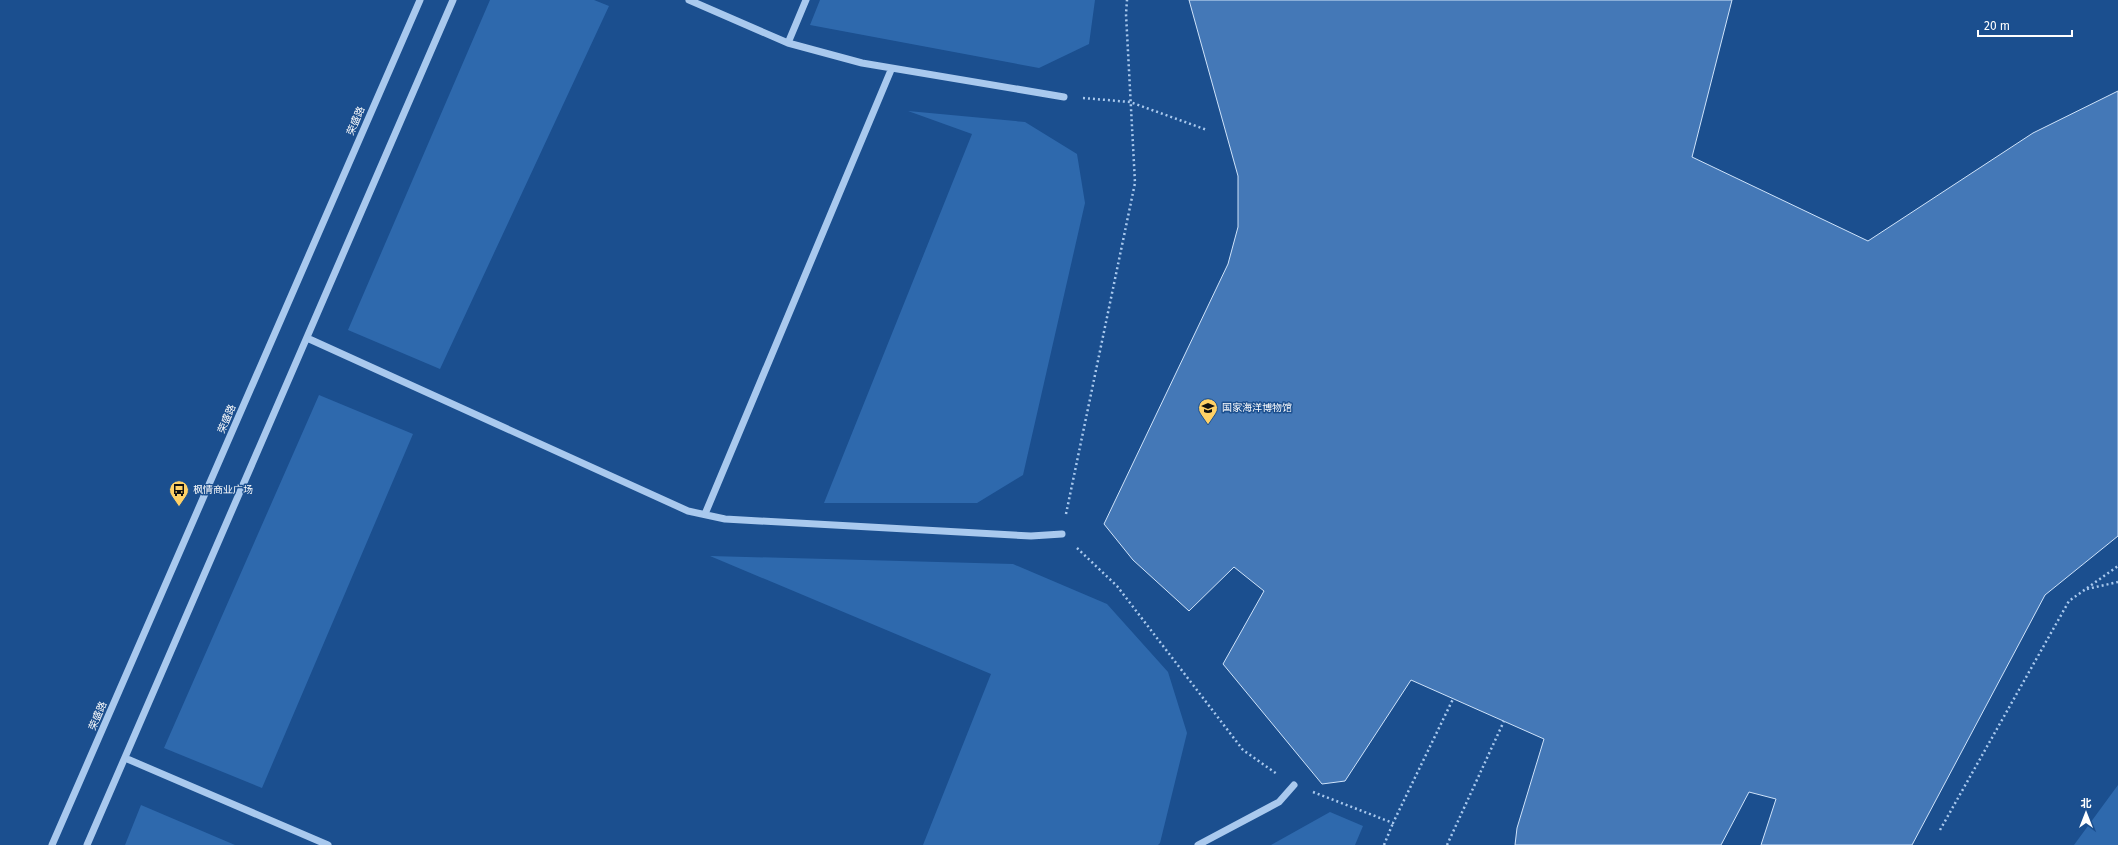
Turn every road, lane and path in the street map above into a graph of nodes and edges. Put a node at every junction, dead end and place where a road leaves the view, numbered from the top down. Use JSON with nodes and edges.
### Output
{"nodes":[{"id":1,"x":420,"y":0,"type":"edge"},
{"id":2,"x":453,"y":0,"type":"edge"},
{"id":3,"x":689,"y":0,"type":"edge"},
{"id":4,"x":806,"y":0,"type":"edge"},
{"id":5,"x":1127,"y":0,"type":"edge"},
{"id":6,"x":788,"y":43,"type":"junction"},
{"id":7,"x":891,"y":70,"type":"junction"},
{"id":8,"x":1064,"y":97,"type":"joint"},
{"id":9,"x":1130,"y":102,"type":"junction"},
{"id":10,"x":1207,"y":130,"type":"dead end"},
{"id":11,"x":307,"y":338,"type":"junction"},
{"id":12,"x":705,"y":514,"type":"junction"},
{"id":13,"x":1062,"y":534,"type":"junction"},
{"id":14,"x":2118,"y":566,"type":"edge"},
{"id":15,"x":2118,"y":582,"type":"edge"},
{"id":16,"x":2084,"y":590,"type":"junction"},
{"id":17,"x":1453,"y":699,"type":"dead end"},
{"id":18,"x":1504,"y":721,"type":"dead end"},
{"id":19,"x":125,"y":758,"type":"junction"},
{"id":20,"x":1294,"y":785,"type":"junction"},
{"id":21,"x":1393,"y":822,"type":"junction"},
{"id":22,"x":1940,"y":830,"type":"dead end"},
{"id":23,"x":52,"y":845,"type":"edge"},
{"id":24,"x":87,"y":845,"type":"edge"},
{"id":25,"x":328,"y":845,"type":"edge"},
{"id":26,"x":1198,"y":845,"type":"edge"},
{"id":27,"x":1384,"y":845,"type":"edge"},
{"id":28,"x":1447,"y":845,"type":"edge"}],
"edges":[{"from":1,"to":23,"type":"street","name":"荣盛路"},
{"from":2,"to":11,"type":"street"},
{"from":3,"to":6,"type":"street"},
{"from":4,"to":6,"type":"street"},
{"from":5,"to":9,"type":"path"},
{"from":6,"to":7,"type":"street"},
{"from":7,"to":8,"type":"street"},
{"from":7,"to":12,"type":"street"},
{"from":8,"to":9,"type":"path"},
{"from":9,"to":10,"type":"path"},
{"from":9,"to":13,"type":"path"},
{"from":11,"to":12,"type":"street"},
{"from":11,"to":19,"type":"street"},
{"from":12,"to":13,"type":"street"},
{"from":13,"to":20,"type":"path"},
{"from":14,"to":16,"type":"path"},
{"from":15,"to":16,"type":"path"},
{"from":16,"to":22,"type":"path"},
{"from":17,"to":21,"type":"path"},
{"from":18,"to":28,"type":"path"},
{"from":19,"to":24,"type":"street"},
{"from":19,"to":25,"type":"street"},
{"from":20,"to":21,"type":"path"},
{"from":20,"to":26,"type":"street"},
{"from":21,"to":27,"type":"path"}]}
